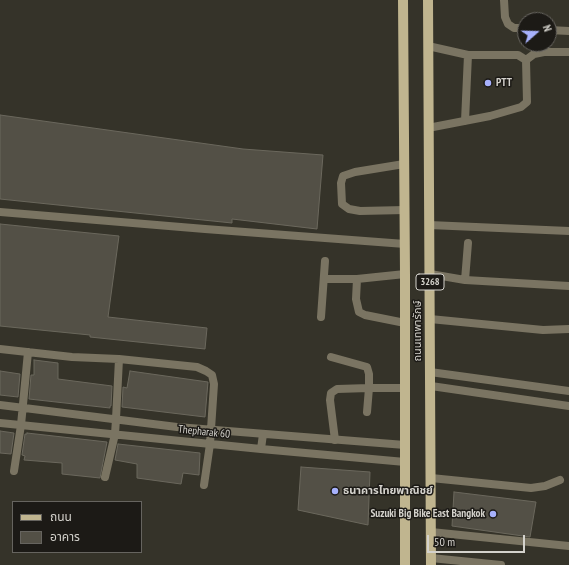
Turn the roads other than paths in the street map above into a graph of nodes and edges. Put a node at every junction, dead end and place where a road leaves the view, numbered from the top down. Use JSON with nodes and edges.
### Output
{"nodes":[{"id":1,"x":403,"y":0,"type":"edge"},
{"id":2,"x":428,"y":0,"type":"edge"},
{"id":3,"x":504,"y":0,"type":"edge"},
{"id":4,"x":517,"y":28,"type":"edge"},
{"id":5,"x":557,"y":30,"type":"edge"},
{"id":6,"x":569,"y":31,"type":"edge"},
{"id":7,"x":428,"y":46,"type":"junction"},
{"id":8,"x":569,"y":52,"type":"edge"},
{"id":9,"x":468,"y":54,"type":"junction"},
{"id":10,"x":526,"y":60,"type":"junction"},
{"id":11,"x":465,"y":121,"type":"junction"},
{"id":12,"x":428,"y":128,"type":"junction"},
{"id":13,"x":404,"y":164,"type":"junction"},
{"id":14,"x":405,"y":210,"type":"junction"},
{"id":15,"x":0,"y":212,"type":"edge"},
{"id":16,"x":429,"y":225,"type":"junction"},
{"id":17,"x":569,"y":231,"type":"edge"},
{"id":18,"x":468,"y":243,"type":"dead end"},
{"id":19,"x":405,"y":244,"type":"junction"},
{"id":20,"x":325,"y":261,"type":"dead end"},
{"id":21,"x":405,"y":274,"type":"junction"},
{"id":22,"x":430,"y":274,"type":"junction"},
{"id":23,"x":324,"y":279,"type":"junction"},
{"id":24,"x":357,"y":279,"type":"junction"},
{"id":25,"x":464,"y":280,"type":"junction"},
{"id":26,"x":569,"y":286,"type":"edge"},
{"id":27,"x":321,"y":317,"type":"dead end"},
{"id":28,"x":430,"y":319,"type":"junction"},
{"id":29,"x":405,"y":323,"type":"junction"},
{"id":30,"x":569,"y":329,"type":"edge"},
{"id":31,"x":0,"y":349,"type":"edge"},
{"id":32,"x":28,"y":352,"type":"junction"},
{"id":33,"x":331,"y":357,"type":"dead end"},
{"id":34,"x":119,"y":359,"type":"junction"},
{"id":35,"x":430,"y":372,"type":"junction"},
{"id":36,"x":431,"y":386,"type":"junction"},
{"id":37,"x":369,"y":388,"type":"junction"},
{"id":38,"x":405,"y":388,"type":"junction"},
{"id":39,"x":569,"y":391,"type":"edge"},
{"id":40,"x":0,"y":405,"type":"edge"},
{"id":41,"x":569,"y":406,"type":"edge"},
{"id":42,"x":22,"y":408,"type":"junction"},
{"id":43,"x":367,"y":412,"type":"dead end"},
{"id":44,"x":116,"y":419,"type":"junction"},
{"id":45,"x":0,"y":423,"type":"edge"},
{"id":46,"x":21,"y":425,"type":"junction"},
{"id":47,"x":210,"y":429,"type":"junction"},
{"id":48,"x":115,"y":434,"type":"junction"},
{"id":49,"x":263,"y":434,"type":"junction"},
{"id":50,"x":335,"y":440,"type":"junction"},
{"id":51,"x":210,"y":444,"type":"junction"},
{"id":52,"x":405,"y":445,"type":"junction"},
{"id":53,"x":261,"y":449,"type":"junction"},
{"id":54,"x":405,"y":462,"type":"junction"},
{"id":55,"x":14,"y":471,"type":"dead end"},
{"id":56,"x":105,"y":477,"type":"dead end"},
{"id":57,"x":431,"y":478,"type":"junction"},
{"id":58,"x":560,"y":480,"type":"dead end"},
{"id":59,"x":204,"y":485,"type":"dead end"},
{"id":60,"x":431,"y":532,"type":"junction"},
{"id":61,"x":569,"y":546,"type":"edge"},
{"id":62,"x":431,"y":562,"type":"edge"},
{"id":63,"x":405,"y":565,"type":"edge"},
{"id":64,"x":501,"y":565,"type":"edge"}],
"edges":[{"from":1,"to":13,"type":"main road","name":"ถนนเทพารักษ์","number":"3268"},
{"from":2,"to":7,"type":"main road","name":"ถนนเทพารักษ์","number":"3268"},
{"from":3,"to":4,"type":"street"},
{"from":5,"to":6,"type":"street"},
{"from":7,"to":9,"type":"street"},
{"from":7,"to":12,"type":"main road","name":"ถนนเทพารักษ์","number":"3268"},
{"from":8,"to":10,"type":"street"},
{"from":9,"to":10,"type":"street"},
{"from":9,"to":11,"type":"street"},
{"from":10,"to":11,"type":"street"},
{"from":11,"to":12,"type":"street"},
{"from":12,"to":16,"type":"main road","name":"ถนนเทพารักษ์","number":"3268"},
{"from":13,"to":14,"type":"main road","name":"ถนนเทพารักษ์","number":"3268"},
{"from":13,"to":14,"type":"street"},
{"from":14,"to":19,"type":"main road","name":"ถนนเทพารักษ์","number":"3268"},
{"from":15,"to":19,"type":"street"},
{"from":16,"to":17,"type":"street"},
{"from":16,"to":22,"type":"main road","name":"ถนนเทพารักษ์","number":"3268"},
{"from":18,"to":25,"type":"street"},
{"from":19,"to":21,"type":"main road","name":"ถนนเทพารักษ์","number":"3268"},
{"from":20,"to":23,"type":"street"},
{"from":21,"to":24,"type":"street"},
{"from":21,"to":29,"type":"main road","name":"ถนนเทพารักษ์","number":"3268"},
{"from":22,"to":25,"type":"street"},
{"from":22,"to":28,"type":"main road","name":"ถนนเทพารักษ์","number":"3268"},
{"from":23,"to":24,"type":"street"},
{"from":23,"to":27,"type":"street"},
{"from":24,"to":29,"type":"street"},
{"from":25,"to":26,"type":"street"},
{"from":28,"to":30,"type":"street"},
{"from":28,"to":35,"type":"main road","name":"ถนนเทพารักษ์","number":"3268"},
{"from":29,"to":38,"type":"main road","name":"ถนนเทพารักษ์","number":"3268"},
{"from":31,"to":32,"type":"street"},
{"from":32,"to":34,"type":"street"},
{"from":32,"to":42,"type":"street"},
{"from":33,"to":37,"type":"street"},
{"from":34,"to":44,"type":"street"},
{"from":34,"to":47,"type":"street"},
{"from":35,"to":36,"type":"main road","name":"ถนนเทพารักษ์","number":"3268"},
{"from":35,"to":39,"type":"street"},
{"from":36,"to":41,"type":"street"},
{"from":36,"to":57,"type":"main road","name":"ถนนเทพารักษ์","number":"3268"},
{"from":37,"to":38,"type":"street"},
{"from":37,"to":43,"type":"street"},
{"from":37,"to":50,"type":"street"},
{"from":38,"to":52,"type":"main road","name":"ถนนเทพารักษ์","number":"3268"},
{"from":40,"to":42,"type":"street","name":"Thepharak 60"},
{"from":42,"to":44,"type":"street","name":"Thepharak 60"},
{"from":42,"to":46,"type":"street"},
{"from":44,"to":47,"type":"street","name":"Thepharak 60"},
{"from":44,"to":48,"type":"street"},
{"from":45,"to":46,"type":"street","name":"Thepharak 60"},
{"from":46,"to":48,"type":"street","name":"Thepharak 60"},
{"from":46,"to":55,"type":"street"},
{"from":47,"to":49,"type":"street","name":"Thepharak 60"},
{"from":47,"to":51,"type":"street"},
{"from":48,"to":51,"type":"street","name":"Thepharak 60"},
{"from":48,"to":56,"type":"street"},
{"from":49,"to":50,"type":"street","name":"Thepharak 60"},
{"from":49,"to":53,"type":"street"},
{"from":50,"to":52,"type":"street","name":"Thepharak 60"},
{"from":51,"to":53,"type":"street","name":"Thepharak 60"},
{"from":51,"to":59,"type":"street"},
{"from":52,"to":54,"type":"main road","name":"ถนนเทพารักษ์","number":"3268"},
{"from":53,"to":54,"type":"street","name":"Thepharak 60"},
{"from":54,"to":63,"type":"main road","name":"ถนนเทพารักษ์","number":"3268"},
{"from":57,"to":58,"type":"street"},
{"from":57,"to":60,"type":"main road","name":"ถนนเทพารักษ์","number":"3268"},
{"from":60,"to":61,"type":"street"},
{"from":60,"to":62,"type":"main road","name":"ถนนเทพารักษ์","number":"3268"},
{"from":62,"to":64,"type":"street"}]}
